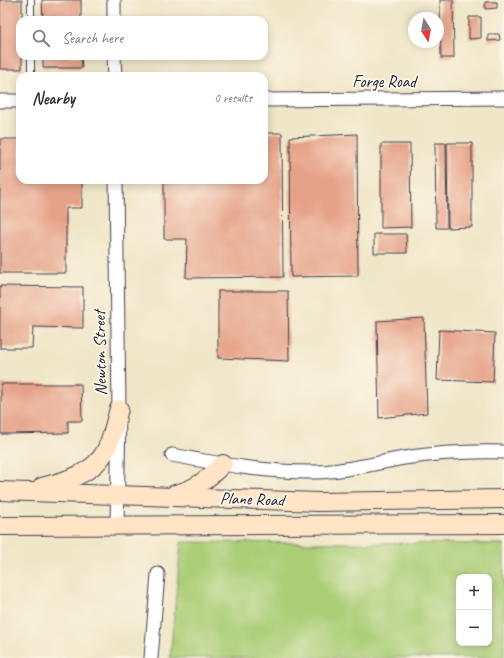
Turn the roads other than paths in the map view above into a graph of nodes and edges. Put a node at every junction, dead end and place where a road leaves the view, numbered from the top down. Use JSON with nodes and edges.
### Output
{"nodes":[{"id":1,"x":31,"y":0,"type":"edge"},
{"id":2,"x":114,"y":0,"type":"edge"},
{"id":3,"x":31,"y":16,"type":"edge"},
{"id":4,"x":114,"y":16,"type":"edge"},
{"id":5,"x":31,"y":60,"type":"edge"},
{"id":6,"x":114,"y":60,"type":"edge"},
{"id":7,"x":31,"y":72,"type":"edge"},
{"id":8,"x":115,"y":72,"type":"edge"},
{"id":9,"x":504,"y":98,"type":"edge"},
{"id":10,"x":268,"y":100,"type":"edge"},
{"id":11,"x":0,"y":101,"type":"edge"},
{"id":12,"x":16,"y":101,"type":"edge"},
{"id":13,"x":116,"y":184,"type":"edge"},
{"id":14,"x":119,"y":409,"type":"junction"},
{"id":15,"x":504,"y":452,"type":"edge"},
{"id":16,"x":172,"y":455,"type":"dead end"},
{"id":17,"x":223,"y":464,"type":"junction"},
{"id":18,"x":0,"y":491,"type":"edge"},
{"id":19,"x":21,"y":492,"type":"junction"},
{"id":20,"x":118,"y":495,"type":"junction"},
{"id":21,"x":160,"y":497,"type":"junction"},
{"id":22,"x":504,"y":498,"type":"edge"},
{"id":23,"x":504,"y":524,"type":"edge"},
{"id":24,"x":0,"y":526,"type":"edge"},
{"id":25,"x":118,"y":526,"type":"junction"},
{"id":26,"x":158,"y":574,"type":"dead end"},
{"id":27,"x":151,"y":658,"type":"edge"}],
"edges":[{"from":1,"to":3,"type":"lane"},
{"from":2,"to":4,"type":"street"},
{"from":5,"to":7,"type":"lane"},
{"from":6,"to":8,"type":"street"},
{"from":9,"to":10,"type":"street","name":"Forge Road"},
{"from":11,"to":12,"type":"street"},
{"from":13,"to":14,"type":"street","name":"Newton Street"},
{"from":14,"to":19,"type":"main road"},
{"from":14,"to":20,"type":"street","name":"Newton Street"},
{"from":15,"to":17,"type":"street","name":"Plane Road"},
{"from":16,"to":17,"type":"street","name":"Plane Road"},
{"from":17,"to":21,"type":"main road"},
{"from":18,"to":19,"type":"main road","name":"Plane Road"},
{"from":19,"to":20,"type":"main road","name":"Plane Road"},
{"from":20,"to":21,"type":"main road","name":"Plane Road"},
{"from":20,"to":25,"type":"street","name":"Newton Street"},
{"from":21,"to":22,"type":"main road","name":"Plane Road"},
{"from":23,"to":25,"type":"main road","name":"Plane Road"},
{"from":24,"to":25,"type":"main road","name":"Plane Road"},
{"from":26,"to":27,"type":"street"}]}
